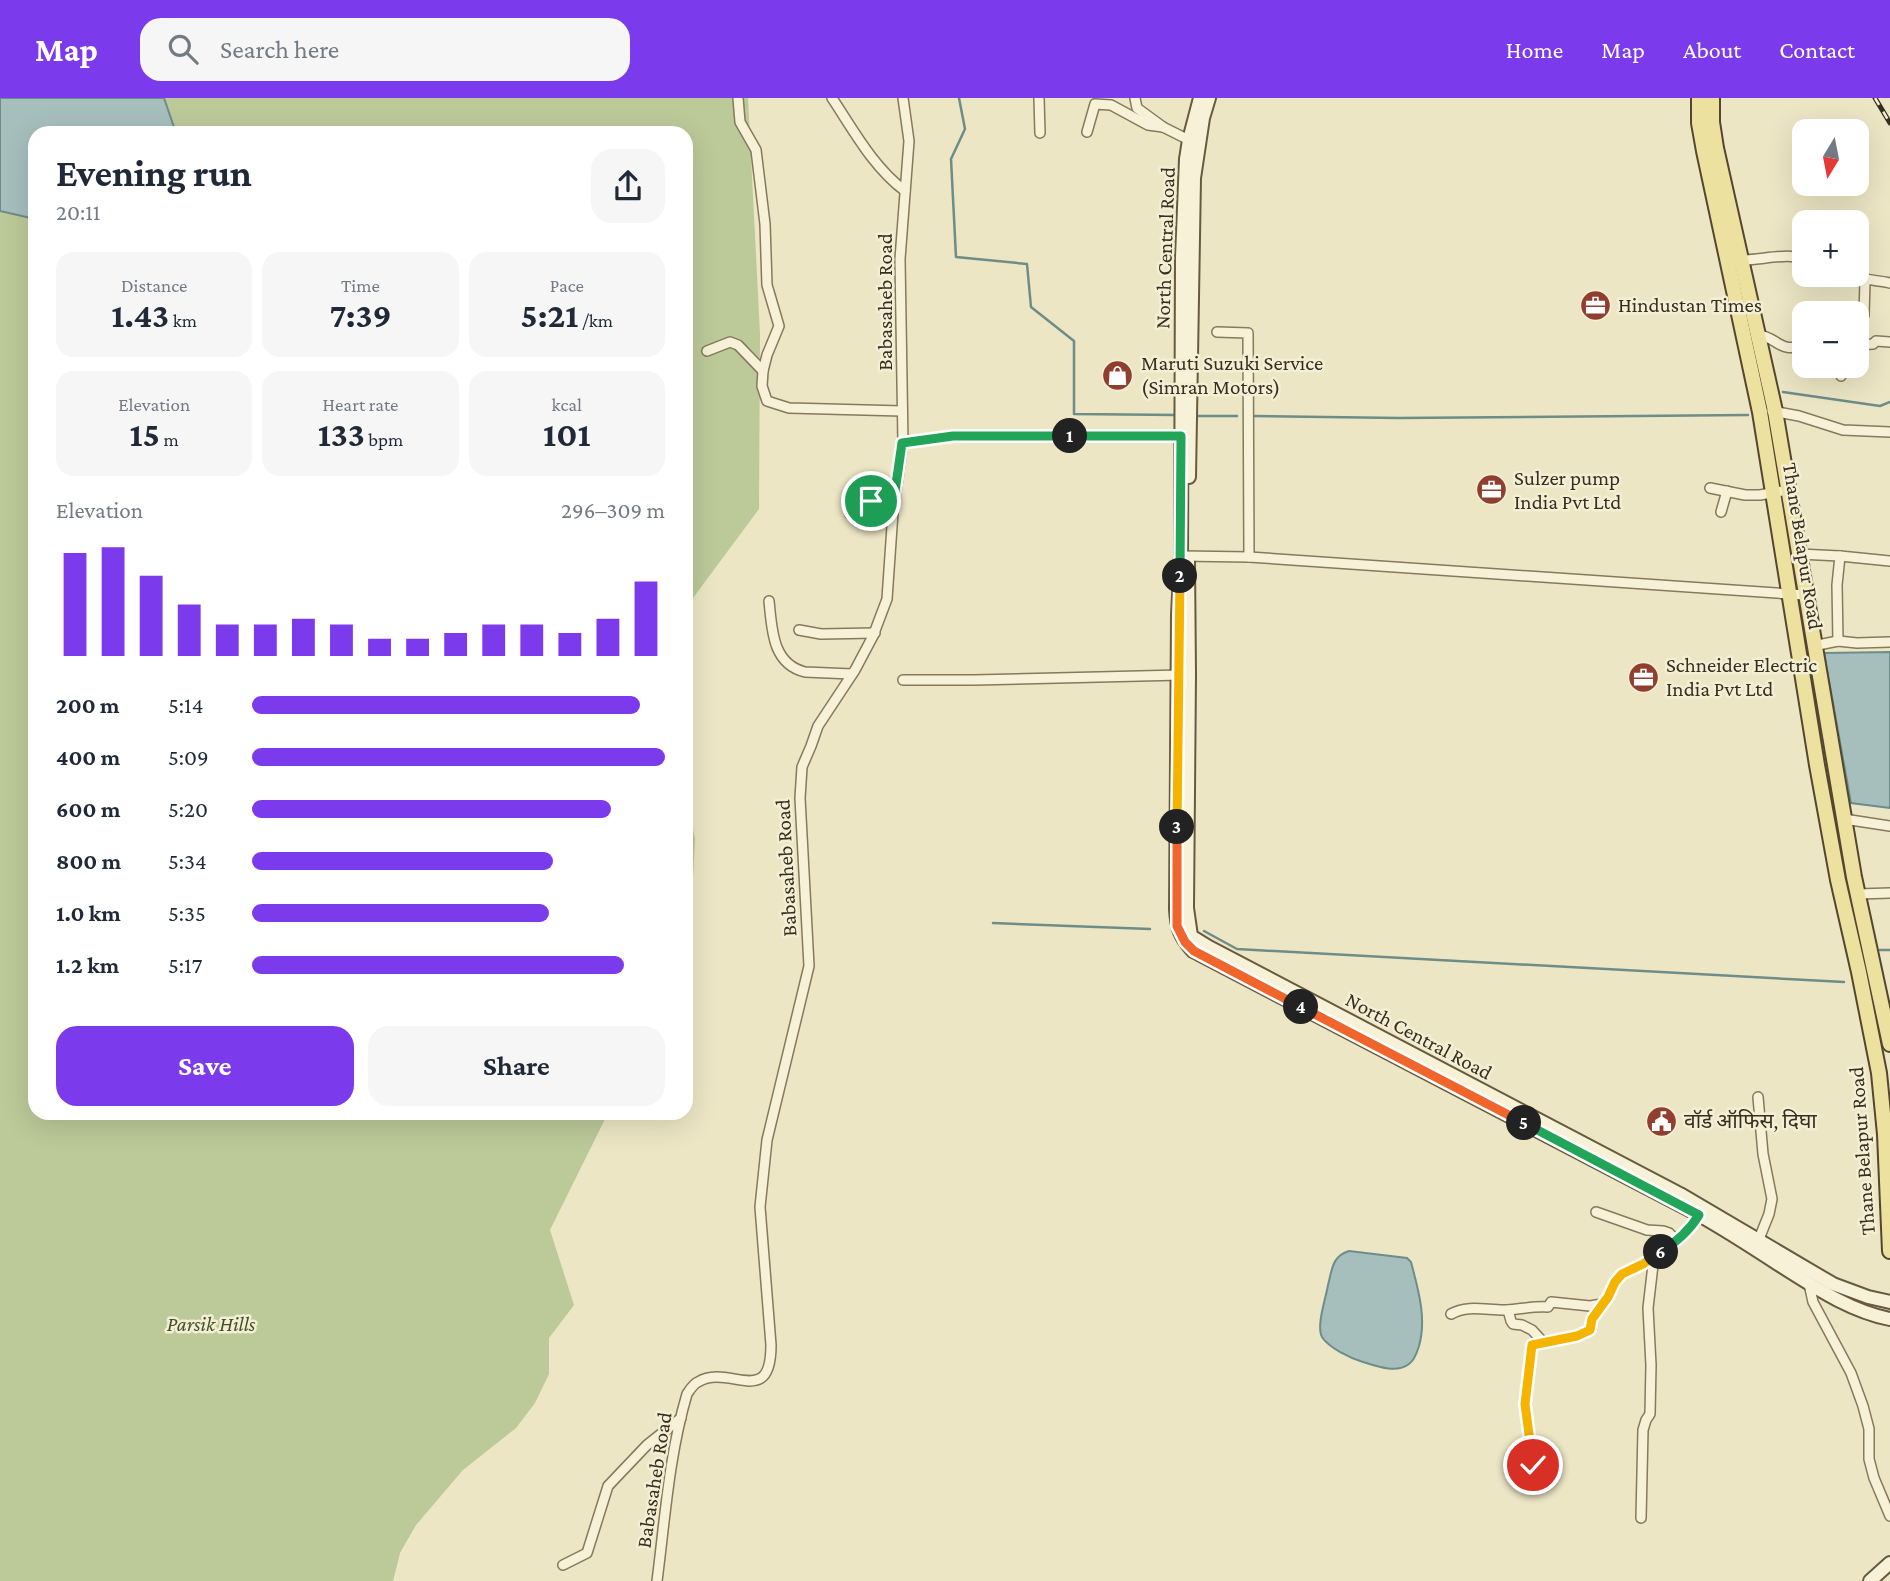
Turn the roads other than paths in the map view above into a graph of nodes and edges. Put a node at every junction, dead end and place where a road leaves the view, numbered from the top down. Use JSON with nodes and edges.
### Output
{"nodes":[{"id":1,"x":738,"y":98,"type":"edge"},
{"id":2,"x":832,"y":98,"type":"edge"},
{"id":3,"x":842,"y":98,"type":"edge"},
{"id":4,"x":903,"y":98,"type":"edge"},
{"id":5,"x":1039,"y":98,"type":"edge"},
{"id":6,"x":1135,"y":98,"type":"edge"},
{"id":7,"x":1200,"y":98,"type":"edge"},
{"id":8,"x":1209,"y":98,"type":"edge"},
{"id":9,"x":1699,"y":98,"type":"edge"},
{"id":10,"x":1712,"y":98,"type":"edge"},
{"id":11,"x":839,"y":109,"type":"junction"},
{"id":12,"x":1163,"y":127,"type":"junction"},
{"id":13,"x":1087,"y":132,"type":"dead end"},
{"id":14,"x":1041,"y":133,"type":"dead end"},
{"id":15,"x":1189,"y":140,"type":"junction"},
{"id":16,"x":905,"y":191,"type":"junction"},
{"id":17,"x":1792,"y":256,"type":"edge"},
{"id":18,"x":1735,"y":260,"type":"junction"},
{"id":19,"x":1869,"y":281,"type":"edge"},
{"id":20,"x":1890,"y":283,"type":"edge"},
{"id":21,"x":1217,"y":332,"type":"dead end"},
{"id":22,"x":1758,"y":335,"type":"junction"},
{"id":23,"x":1890,"y":342,"type":"edge"},
{"id":24,"x":1869,"y":344,"type":"edge"},
{"id":25,"x":1792,"y":348,"type":"edge"},
{"id":26,"x":707,"y":351,"type":"dead end"},
{"id":27,"x":763,"y":371,"type":"junction"},
{"id":28,"x":902,"y":411,"type":"junction"},
{"id":29,"x":1767,"y":411,"type":"junction"},
{"id":30,"x":1184,"y":432,"type":"junction"},
{"id":31,"x":1890,"y":432,"type":"edge"},
{"id":32,"x":902,"y":443,"type":"junction"},
{"id":33,"x":1710,"y":488,"type":"dead end"},
{"id":34,"x":1727,"y":491,"type":"junction"},
{"id":35,"x":1780,"y":491,"type":"junction"},
{"id":36,"x":894,"y":498,"type":"junction"},
{"id":37,"x":868,"y":512,"type":"dead end"},
{"id":38,"x":893,"y":512,"type":"junction"},
{"id":39,"x":1721,"y":512,"type":"dead end"},
{"id":40,"x":850,"y":514,"type":"dead end"},
{"id":41,"x":1798,"y":554,"type":"junction"},
{"id":42,"x":1184,"y":556,"type":"junction"},
{"id":43,"x":1840,"y":556,"type":"junction"},
{"id":44,"x":1249,"y":557,"type":"junction"},
{"id":45,"x":1890,"y":561,"type":"edge"},
{"id":46,"x":1789,"y":594,"type":"junction"},
{"id":47,"x":1805,"y":595,"type":"junction"},
{"id":48,"x":769,"y":601,"type":"dead end"},
{"id":49,"x":799,"y":629,"type":"dead end"},
{"id":50,"x":875,"y":632,"type":"junction"},
{"id":51,"x":1838,"y":641,"type":"junction"},
{"id":52,"x":1890,"y":642,"type":"edge"},
{"id":53,"x":1814,"y":646,"type":"junction"},
{"id":54,"x":1798,"y":649,"type":"junction"},
{"id":55,"x":852,"y":674,"type":"junction"},
{"id":56,"x":1184,"y":675,"type":"junction"},
{"id":57,"x":903,"y":680,"type":"dead end"},
{"id":58,"x":1844,"y":819,"type":"junction"},
{"id":59,"x":1890,"y":826,"type":"edge"},
{"id":60,"x":1890,"y":893,"type":"edge"},
{"id":61,"x":1858,"y":894,"type":"junction"},
{"id":62,"x":1886,"y":1002,"type":"edge"},
{"id":63,"x":1890,"y":1044,"type":"edge"},
{"id":64,"x":1758,"y":1097,"type":"dead end"},
{"id":65,"x":1701,"y":1211,"type":"junction"},
{"id":66,"x":1596,"y":1212,"type":"dead end"},
{"id":67,"x":1677,"y":1241,"type":"junction"},
{"id":68,"x":1757,"y":1244,"type":"junction"},
{"id":69,"x":1890,"y":1251,"type":"edge"},
{"id":70,"x":1648,"y":1261,"type":"junction"},
{"id":71,"x":1809,"y":1284,"type":"junction"},
{"id":72,"x":1890,"y":1302,"type":"edge"},
{"id":73,"x":1604,"y":1303,"type":"junction"},
{"id":74,"x":1508,"y":1310,"type":"junction"},
{"id":75,"x":1451,"y":1314,"type":"dead end"},
{"id":76,"x":1890,"y":1319,"type":"edge"},
{"id":77,"x":1544,"y":1343,"type":"junction"},
{"id":78,"x":681,"y":1418,"type":"junction"},
{"id":79,"x":1533,"y":1465,"type":"dead end"},
{"id":80,"x":1890,"y":1516,"type":"edge"},
{"id":81,"x":1642,"y":1518,"type":"dead end"},
{"id":82,"x":1890,"y":1563,"type":"edge"},
{"id":83,"x":564,"y":1565,"type":"dead end"},
{"id":84,"x":657,"y":1581,"type":"edge"},
{"id":85,"x":1870,"y":1581,"type":"edge"}],
"edges":[{"from":1,"to":27,"type":"street"},
{"from":2,"to":11,"type":"street"},
{"from":3,"to":11,"type":"street"},
{"from":4,"to":16,"type":"street","name":"Babasaheb Road"},
{"from":5,"to":14,"type":"street"},
{"from":6,"to":12,"type":"street"},
{"from":7,"to":15,"type":"main road","name":"North Central Road"},
{"from":8,"to":30,"type":"main road","name":"North Central Road"},
{"from":9,"to":18,"type":"main road","name":"Thane Belapur Road"},
{"from":10,"to":18,"type":"main road","name":"Thane Belapur Road"},
{"from":11,"to":16,"type":"street"},
{"from":12,"to":13,"type":"street"},
{"from":12,"to":15,"type":"street"},
{"from":15,"to":30,"type":"main road","name":"North Central Road"},
{"from":16,"to":28,"type":"street","name":"Babasaheb Road"},
{"from":17,"to":18,"type":"street"},
{"from":18,"to":22,"type":"main road","name":"Thane Belapur Road"},
{"from":18,"to":29,"type":"main road","name":"Thane Belapur Road"},
{"from":19,"to":20,"type":"street"},
{"from":21,"to":44,"type":"street"},
{"from":22,"to":25,"type":"street"},
{"from":22,"to":29,"type":"main road","name":"Thane Belapur Road"},
{"from":23,"to":24,"type":"street"},
{"from":26,"to":27,"type":"street"},
{"from":27,"to":28,"type":"street"},
{"from":28,"to":32,"type":"street","name":"Babasaheb Road"},
{"from":29,"to":31,"type":"street"},
{"from":29,"to":35,"type":"main road","name":"Thane Belapur Road"},
{"from":30,"to":32,"type":"street"},
{"from":30,"to":42,"type":"main road","name":"North Central Road"},
{"from":32,"to":36,"type":"street","name":"Babasaheb Road"},
{"from":33,"to":34,"type":"street"},
{"from":34,"to":35,"type":"street"},
{"from":34,"to":39,"type":"street"},
{"from":35,"to":41,"type":"main road","name":"Thane Belapur Road"},
{"from":35,"to":46,"type":"main road","name":"Thane Belapur Road"},
{"from":36,"to":38,"type":"street","name":"Babasaheb Road"},
{"from":36,"to":40,"type":"street"},
{"from":37,"to":38,"type":"street"},
{"from":38,"to":50,"type":"street","name":"Babasaheb Road"},
{"from":41,"to":43,"type":"street"},
{"from":41,"to":47,"type":"main road","name":"Thane Belapur Road"},
{"from":42,"to":44,"type":"street"},
{"from":42,"to":56,"type":"main road","name":"North Central Road"},
{"from":43,"to":45,"type":"street"},
{"from":43,"to":51,"type":"street"},
{"from":44,"to":46,"type":"street"},
{"from":46,"to":47,"type":"street"},
{"from":46,"to":54,"type":"main road","name":"Thane Belapur Road"},
{"from":47,"to":53,"type":"main road","name":"Thane Belapur Road"},
{"from":48,"to":55,"type":"street"},
{"from":49,"to":50,"type":"street"},
{"from":50,"to":55,"type":"street","name":"Babasaheb Road"},
{"from":51,"to":52,"type":"street"},
{"from":51,"to":53,"type":"street"},
{"from":53,"to":54,"type":"street"},
{"from":53,"to":58,"type":"main road","name":"Thane Belapur Road"},
{"from":54,"to":69,"type":"main road","name":"Thane Belapur Road"},
{"from":55,"to":78,"type":"street","name":"Babasaheb Road"},
{"from":56,"to":57,"type":"street"},
{"from":56,"to":65,"type":"main road","name":"North Central Road"},
{"from":58,"to":59,"type":"street"},
{"from":58,"to":61,"type":"main road","name":"Thane Belapur Road"},
{"from":60,"to":61,"type":"street"},
{"from":61,"to":62,"type":"main road","name":"Thane Belapur Road"},
{"from":62,"to":63,"type":"main road","name":"Thane Belapur Road"},
{"from":64,"to":68,"type":"street"},
{"from":65,"to":67,"type":"street"},
{"from":65,"to":68,"type":"main road","name":"North Central Road"},
{"from":66,"to":67,"type":"street"},
{"from":67,"to":70,"type":"street"},
{"from":68,"to":71,"type":"main road","name":"North Central Road"},
{"from":68,"to":72,"type":"main road","name":"North Central Road"},
{"from":70,"to":73,"type":"street"},
{"from":70,"to":81,"type":"street"},
{"from":71,"to":76,"type":"main road","name":"North Central Road"},
{"from":71,"to":80,"type":"street"},
{"from":73,"to":74,"type":"street"},
{"from":73,"to":77,"type":"street"},
{"from":74,"to":75,"type":"street"},
{"from":74,"to":77,"type":"street"},
{"from":77,"to":79,"type":"street"},
{"from":78,"to":83,"type":"street"},
{"from":78,"to":84,"type":"street","name":"Babasaheb Road"},
{"from":82,"to":85,"type":"main road"}]}
